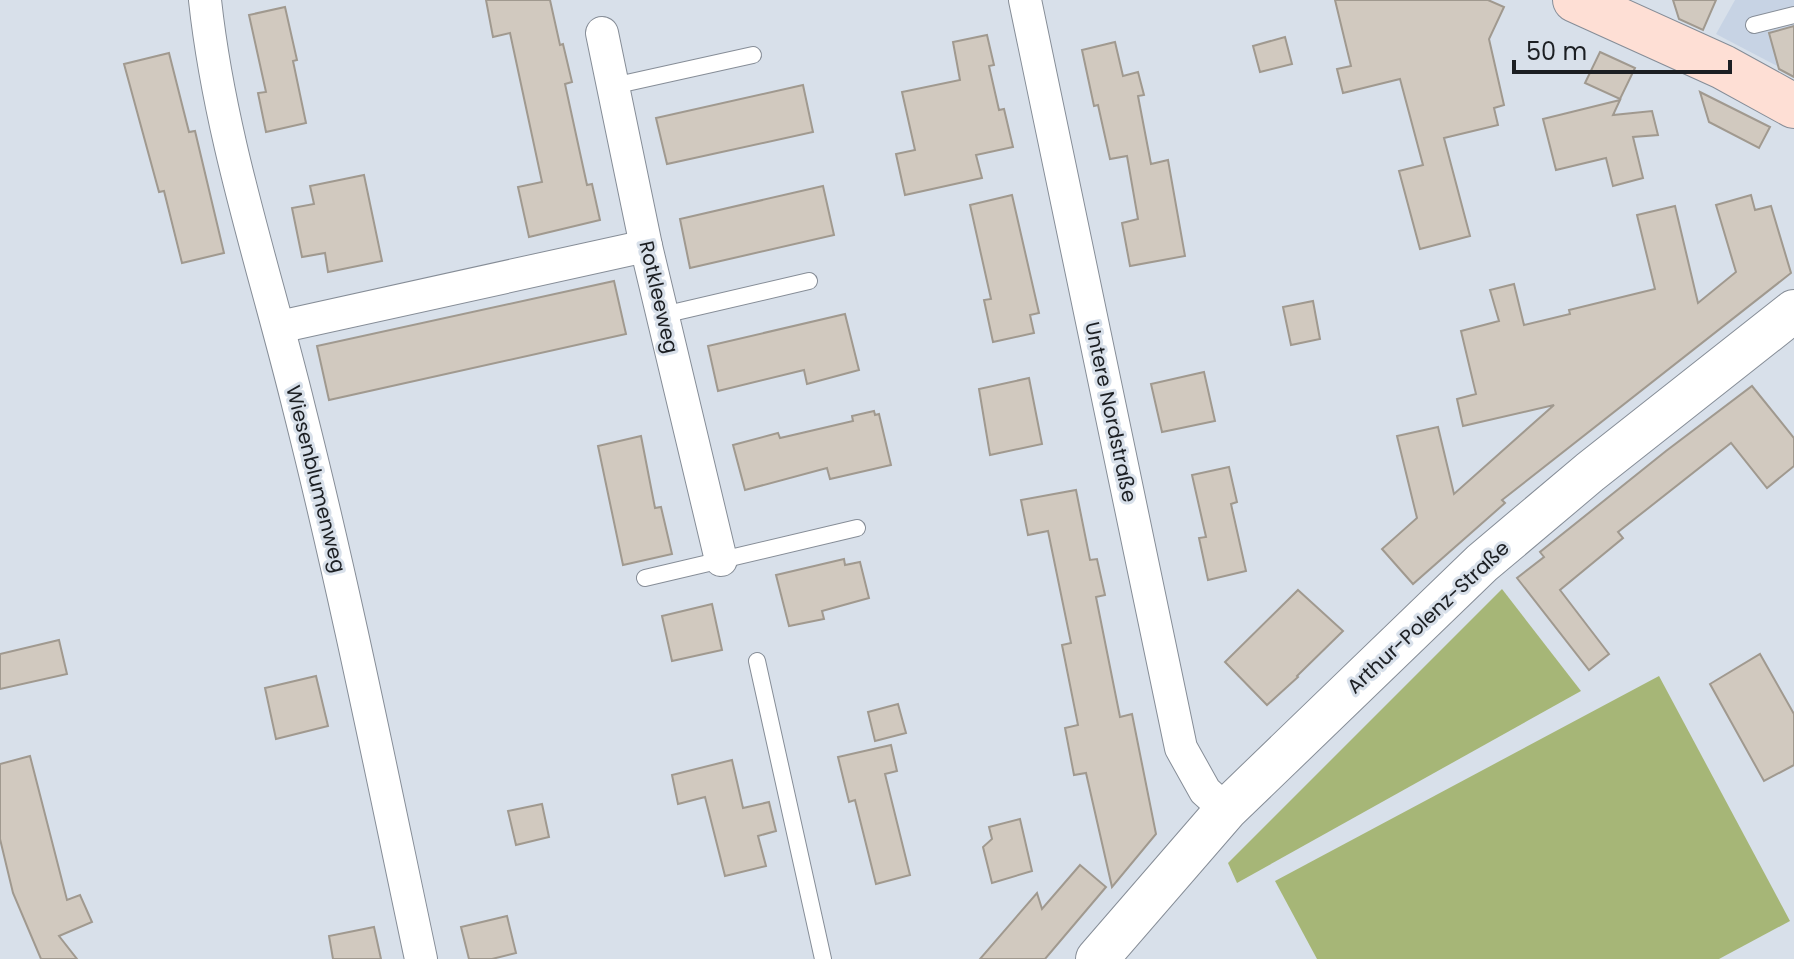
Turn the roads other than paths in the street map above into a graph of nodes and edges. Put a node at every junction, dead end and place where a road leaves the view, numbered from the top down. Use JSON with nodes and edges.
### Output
{"nodes":[{"id":1,"x":205,"y":0,"type":"edge"},
{"id":2,"x":1025,"y":0,"type":"edge"},
{"id":3,"x":1575,"y":0,"type":"edge"},
{"id":4,"x":1794,"y":15,"type":"edge"},
{"id":5,"x":1754,"y":25,"type":"dead end"},
{"id":6,"x":602,"y":33,"type":"dead end"},
{"id":7,"x":753,"y":55,"type":"dead end"},
{"id":8,"x":613,"y":86,"type":"junction"},
{"id":9,"x":1794,"y":106,"type":"edge"},
{"id":10,"x":646,"y":246,"type":"junction"},
{"id":11,"x":809,"y":281,"type":"dead end"},
{"id":12,"x":1794,"y":311,"type":"edge"},
{"id":13,"x":663,"y":315,"type":"junction"},
{"id":14,"x":279,"y":327,"type":"junction"},
{"id":15,"x":857,"y":528,"type":"dead end"},
{"id":16,"x":721,"y":560,"type":"junction"},
{"id":17,"x":645,"y":578,"type":"dead end"},
{"id":18,"x":757,"y":661,"type":"dead end"},
{"id":19,"x":1226,"y":810,"type":"junction"},
{"id":20,"x":421,"y":959,"type":"edge"},
{"id":21,"x":823,"y":959,"type":"edge"},
{"id":22,"x":1097,"y":959,"type":"edge"}],
"edges":[{"from":1,"to":14,"type":"street","name":"Wiesenblumenweg"},
{"from":2,"to":19,"type":"street","name":"Untere Nordstraße"},
{"from":3,"to":9,"type":"main road"},
{"from":4,"to":5,"type":"lane"},
{"from":6,"to":8,"type":"street","name":"Rotkleeweg"},
{"from":7,"to":8,"type":"lane"},
{"from":8,"to":10,"type":"street","name":"Rotkleeweg"},
{"from":10,"to":13,"type":"street","name":"Rotkleeweg"},
{"from":10,"to":14,"type":"street"},
{"from":11,"to":13,"type":"lane"},
{"from":12,"to":19,"type":"street","name":"Arthur-Polenz-Straße"},
{"from":13,"to":16,"type":"street","name":"Rotkleeweg"},
{"from":14,"to":20,"type":"street","name":"Wiesenblumenweg"},
{"from":15,"to":16,"type":"lane"},
{"from":16,"to":17,"type":"lane"},
{"from":18,"to":21,"type":"lane"},
{"from":19,"to":22,"type":"street","name":"Arthur-Polenz-Straße"}]}
